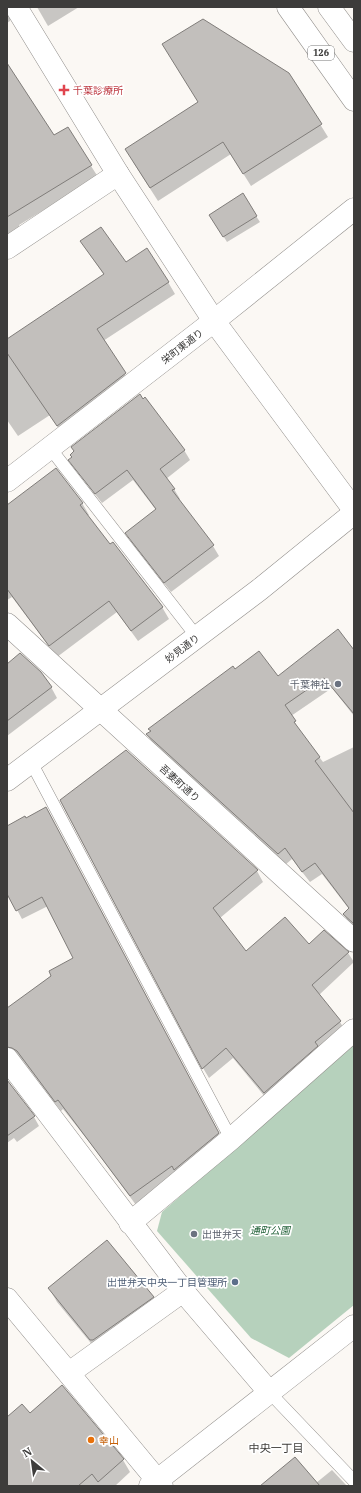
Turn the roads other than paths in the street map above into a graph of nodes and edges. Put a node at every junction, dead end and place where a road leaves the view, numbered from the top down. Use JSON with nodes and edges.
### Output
{"nodes":[{"id":1,"x":16,"y":7,"type":"edge"},
{"id":2,"x":288,"y":7,"type":"edge"},
{"id":3,"x":329,"y":7,"type":"edge"},
{"id":4,"x":354,"y":41,"type":"edge"},
{"id":5,"x":354,"y":100,"type":"edge"},
{"id":6,"x":118,"y":174,"type":"junction"},
{"id":7,"x":354,"y":209,"type":"edge"},
{"id":8,"x":7,"y":248,"type":"edge"},
{"id":9,"x":214,"y":321,"type":"junction"},
{"id":10,"x":50,"y":448,"type":"junction"},
{"id":11,"x":7,"y":480,"type":"edge"},
{"id":12,"x":354,"y":511,"type":"edge"},
{"id":13,"x":7,"y":624,"type":"edge"},
{"id":14,"x":197,"y":637,"type":"junction"},
{"id":15,"x":100,"y":710,"type":"junction"},
{"id":16,"x":32,"y":762,"type":"junction"},
{"id":17,"x":7,"y":780,"type":"edge"},
{"id":18,"x":354,"y":941,"type":"edge"},
{"id":19,"x":354,"y":1030,"type":"edge"},
{"id":20,"x":7,"y":1059,"type":"edge"},
{"id":21,"x":231,"y":1139,"type":"junction"},
{"id":22,"x":130,"y":1223,"type":"junction"},
{"id":23,"x":183,"y":1291,"type":"junction"},
{"id":24,"x":11,"y":1312,"type":"edge"},
{"id":25,"x":354,"y":1326,"type":"edge"},
{"id":26,"x":69,"y":1373,"type":"junction"},
{"id":27,"x":270,"y":1393,"type":"junction"},
{"id":28,"x":354,"y":1481,"type":"edge"},
{"id":29,"x":156,"y":1484,"type":"edge"}],
"edges":[{"from":1,"to":6,"type":"main road"},
{"from":2,"to":5,"type":"main road","number":"126"},
{"from":3,"to":4,"type":"main road"},
{"from":6,"to":8,"type":"main road"},
{"from":6,"to":9,"type":"main road"},
{"from":7,"to":9,"type":"main road","name":"栄町東通り"},
{"from":9,"to":10,"type":"main road","name":"栄町東通り"},
{"from":9,"to":12,"type":"main road"},
{"from":10,"to":11,"type":"main road","name":"栄町東通り"},
{"from":10,"to":14,"type":"lane"},
{"from":12,"to":14,"type":"main road","name":"妙見通り"},
{"from":13,"to":15,"type":"main road","name":"吾妻町通り"},
{"from":14,"to":15,"type":"main road","name":"妙見通り"},
{"from":15,"to":16,"type":"main road","name":"妙見通り"},
{"from":15,"to":18,"type":"main road","name":"吾妻町通り"},
{"from":16,"to":17,"type":"main road","name":"妙見通り"},
{"from":16,"to":21,"type":"lane"},
{"from":19,"to":21,"type":"main road"},
{"from":20,"to":22,"type":"main road"},
{"from":21,"to":22,"type":"main road"},
{"from":22,"to":23,"type":"main road"},
{"from":23,"to":26,"type":"main road"},
{"from":23,"to":27,"type":"main road"},
{"from":24,"to":26,"type":"main road"},
{"from":25,"to":27,"type":"main road"},
{"from":26,"to":29,"type":"main road"},
{"from":27,"to":28,"type":"lane"},
{"from":27,"to":29,"type":"main road"}]}
